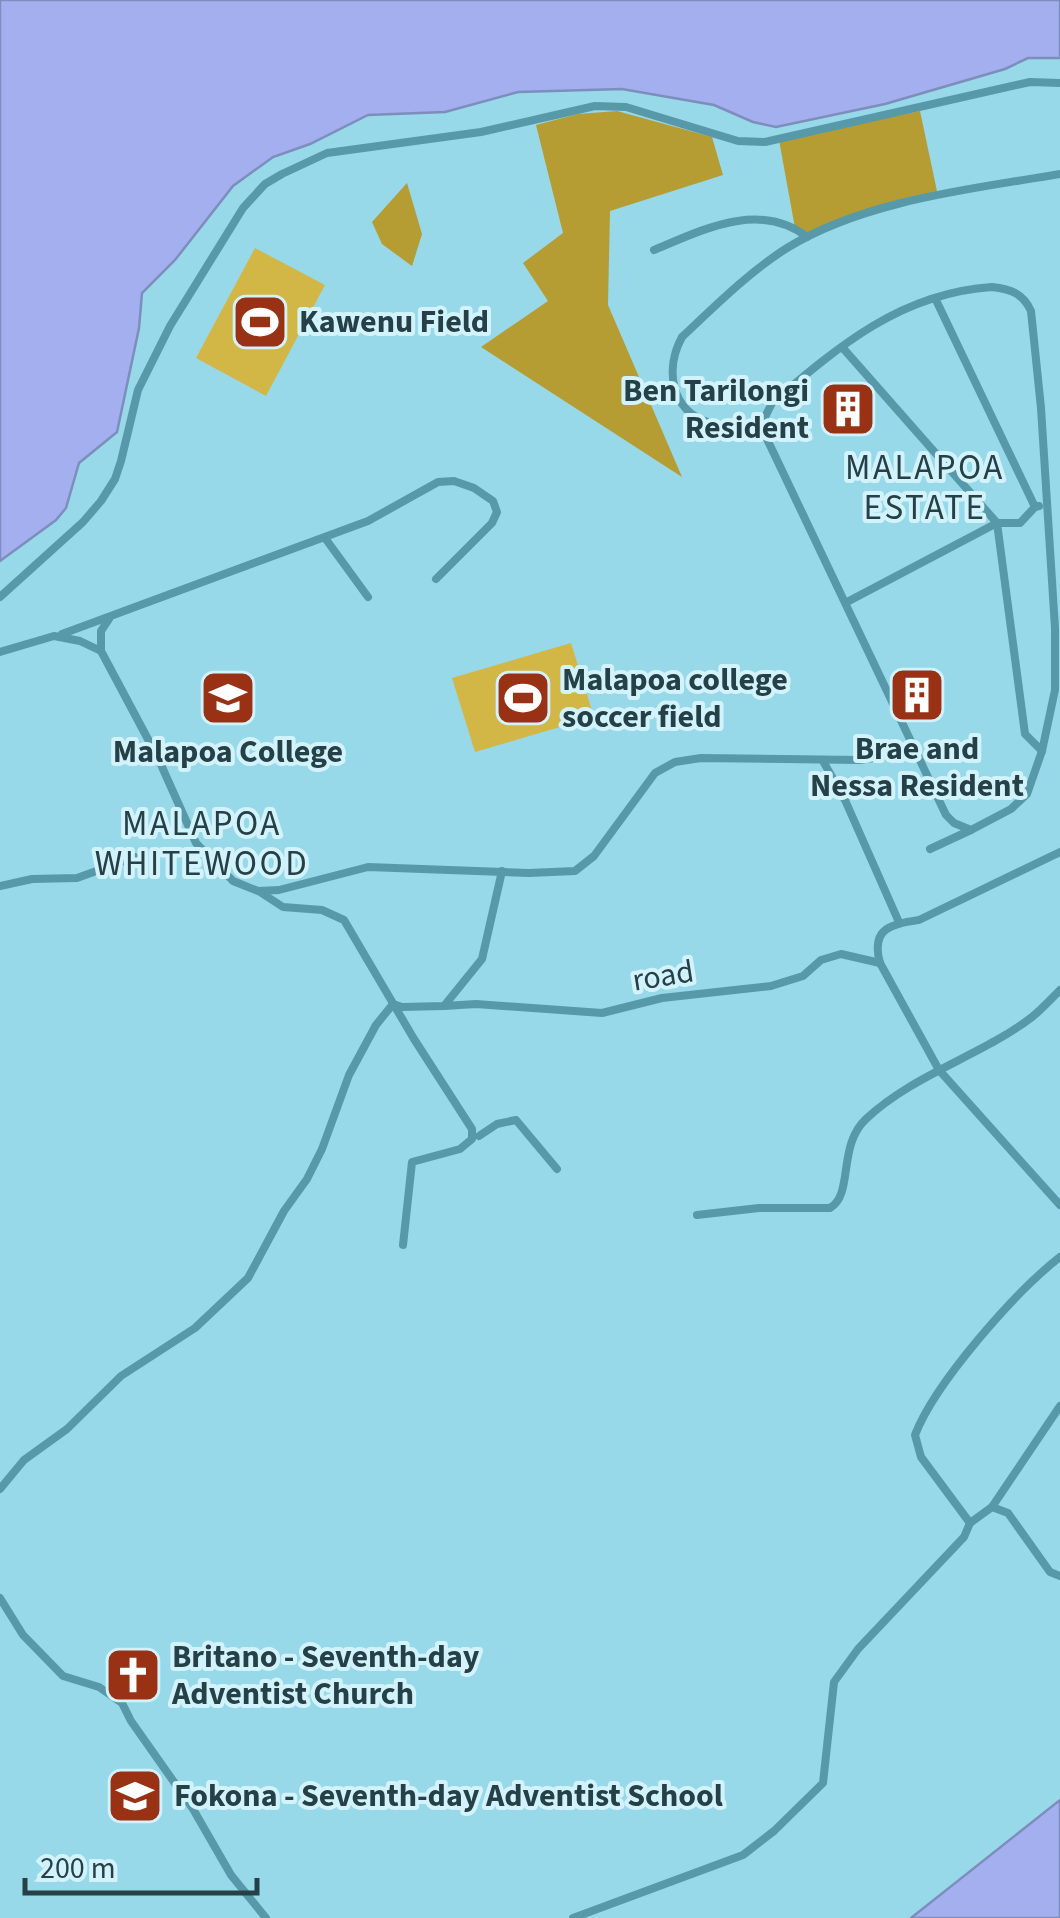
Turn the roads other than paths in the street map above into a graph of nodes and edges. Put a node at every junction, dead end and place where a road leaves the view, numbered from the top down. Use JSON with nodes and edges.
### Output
{"nodes":[{"id":1,"x":1060,"y":82,"type":"edge"},
{"id":2,"x":1060,"y":174,"type":"edge"},
{"id":3,"x":807,"y":237,"type":"junction"},
{"id":4,"x":654,"y":250,"type":"dead end"},
{"id":5,"x":935,"y":298,"type":"junction"},
{"id":6,"x":842,"y":347,"type":"junction"},
{"id":7,"x":762,"y":421,"type":"junction"},
{"id":8,"x":1046,"y":505,"type":"junction"},
{"id":9,"x":1034,"y":507,"type":"junction"},
{"id":10,"x":997,"y":523,"type":"junction"},
{"id":11,"x":325,"y":538,"type":"junction"},
{"id":12,"x":1055,"y":556,"type":"edge"},
{"id":13,"x":436,"y":579,"type":"dead end"},
{"id":14,"x":0,"y":596,"type":"edge"},
{"id":15,"x":368,"y":597,"type":"dead end"},
{"id":16,"x":846,"y":602,"type":"junction"},
{"id":17,"x":113,"y":616,"type":"junction"},
{"id":18,"x":54,"y":636,"type":"junction"},
{"id":19,"x":101,"y":651,"type":"junction"},
{"id":20,"x":0,"y":652,"type":"edge"},
{"id":21,"x":1042,"y":751,"type":"junction"},
{"id":22,"x":916,"y":752,"type":"junction"},
{"id":23,"x":824,"y":761,"type":"junction"},
{"id":24,"x":970,"y":830,"type":"junction"},
{"id":25,"x":930,"y":849,"type":"dead end"},
{"id":26,"x":1060,"y":852,"type":"edge"},
{"id":27,"x":135,"y":858,"type":"dead end"},
{"id":28,"x":502,"y":871,"type":"junction"},
{"id":29,"x":0,"y":886,"type":"edge"},
{"id":30,"x":258,"y":891,"type":"junction"},
{"id":31,"x":898,"y":920,"type":"junction"},
{"id":32,"x":880,"y":963,"type":"junction"},
{"id":33,"x":1060,"y":990,"type":"edge"},
{"id":34,"x":393,"y":1004,"type":"junction"},
{"id":35,"x":444,"y":1006,"type":"junction"},
{"id":36,"x":939,"y":1070,"type":"junction"},
{"id":37,"x":479,"y":1136,"type":"dead end"},
{"id":38,"x":557,"y":1169,"type":"dead end"},
{"id":39,"x":1060,"y":1205,"type":"edge"},
{"id":40,"x":697,"y":1215,"type":"dead end"},
{"id":41,"x":403,"y":1245,"type":"dead end"},
{"id":42,"x":1060,"y":1257,"type":"edge"},
{"id":43,"x":1060,"y":1406,"type":"edge"},
{"id":44,"x":0,"y":1488,"type":"edge"},
{"id":45,"x":992,"y":1506,"type":"junction"},
{"id":46,"x":970,"y":1523,"type":"junction"},
{"id":47,"x":1060,"y":1576,"type":"edge"},
{"id":48,"x":0,"y":1598,"type":"edge"},
{"id":49,"x":266,"y":1918,"type":"edge"},
{"id":50,"x":573,"y":1918,"type":"edge"}],
"edges":[{"from":1,"to":14,"type":"street"},
{"from":2,"to":3,"type":"street"},
{"from":3,"to":4,"type":"street"},
{"from":3,"to":7,"type":"street"},
{"from":5,"to":6,"type":"street"},
{"from":5,"to":8,"type":"street"},
{"from":5,"to":9,"type":"street"},
{"from":6,"to":7,"type":"street"},
{"from":6,"to":10,"type":"street"},
{"from":7,"to":16,"type":"street"},
{"from":8,"to":9,"type":"street"},
{"from":8,"to":12,"type":"street"},
{"from":9,"to":10,"type":"street"},
{"from":10,"to":16,"type":"street"},
{"from":10,"to":21,"type":"street"},
{"from":11,"to":13,"type":"street"},
{"from":11,"to":15,"type":"street"},
{"from":11,"to":17,"type":"street"},
{"from":12,"to":21,"type":"street"},
{"from":16,"to":22,"type":"street"},
{"from":17,"to":18,"type":"street"},
{"from":17,"to":19,"type":"street"},
{"from":18,"to":19,"type":"street"},
{"from":18,"to":20,"type":"street"},
{"from":19,"to":30,"type":"street"},
{"from":21,"to":24,"type":"street"},
{"from":22,"to":23,"type":"street"},
{"from":22,"to":24,"type":"street"},
{"from":23,"to":28,"type":"street"},
{"from":23,"to":31,"type":"street"},
{"from":24,"to":25,"type":"street"},
{"from":26,"to":31,"type":"street"},
{"from":27,"to":29,"type":"street"},
{"from":28,"to":30,"type":"street"},
{"from":28,"to":35,"type":"street"},
{"from":30,"to":34,"type":"street"},
{"from":31,"to":32,"type":"street"},
{"from":32,"to":35,"type":"street","name":"road"},
{"from":32,"to":36,"type":"street"},
{"from":33,"to":36,"type":"street"},
{"from":34,"to":35,"type":"street","name":"road"},
{"from":34,"to":41,"type":"street"},
{"from":34,"to":44,"type":"street"},
{"from":36,"to":39,"type":"street"},
{"from":36,"to":40,"type":"street"},
{"from":37,"to":38,"type":"street"},
{"from":42,"to":46,"type":"street"},
{"from":43,"to":45,"type":"street"},
{"from":45,"to":46,"type":"street"},
{"from":45,"to":47,"type":"street"},
{"from":46,"to":50,"type":"street"},
{"from":48,"to":49,"type":"street"}]}
